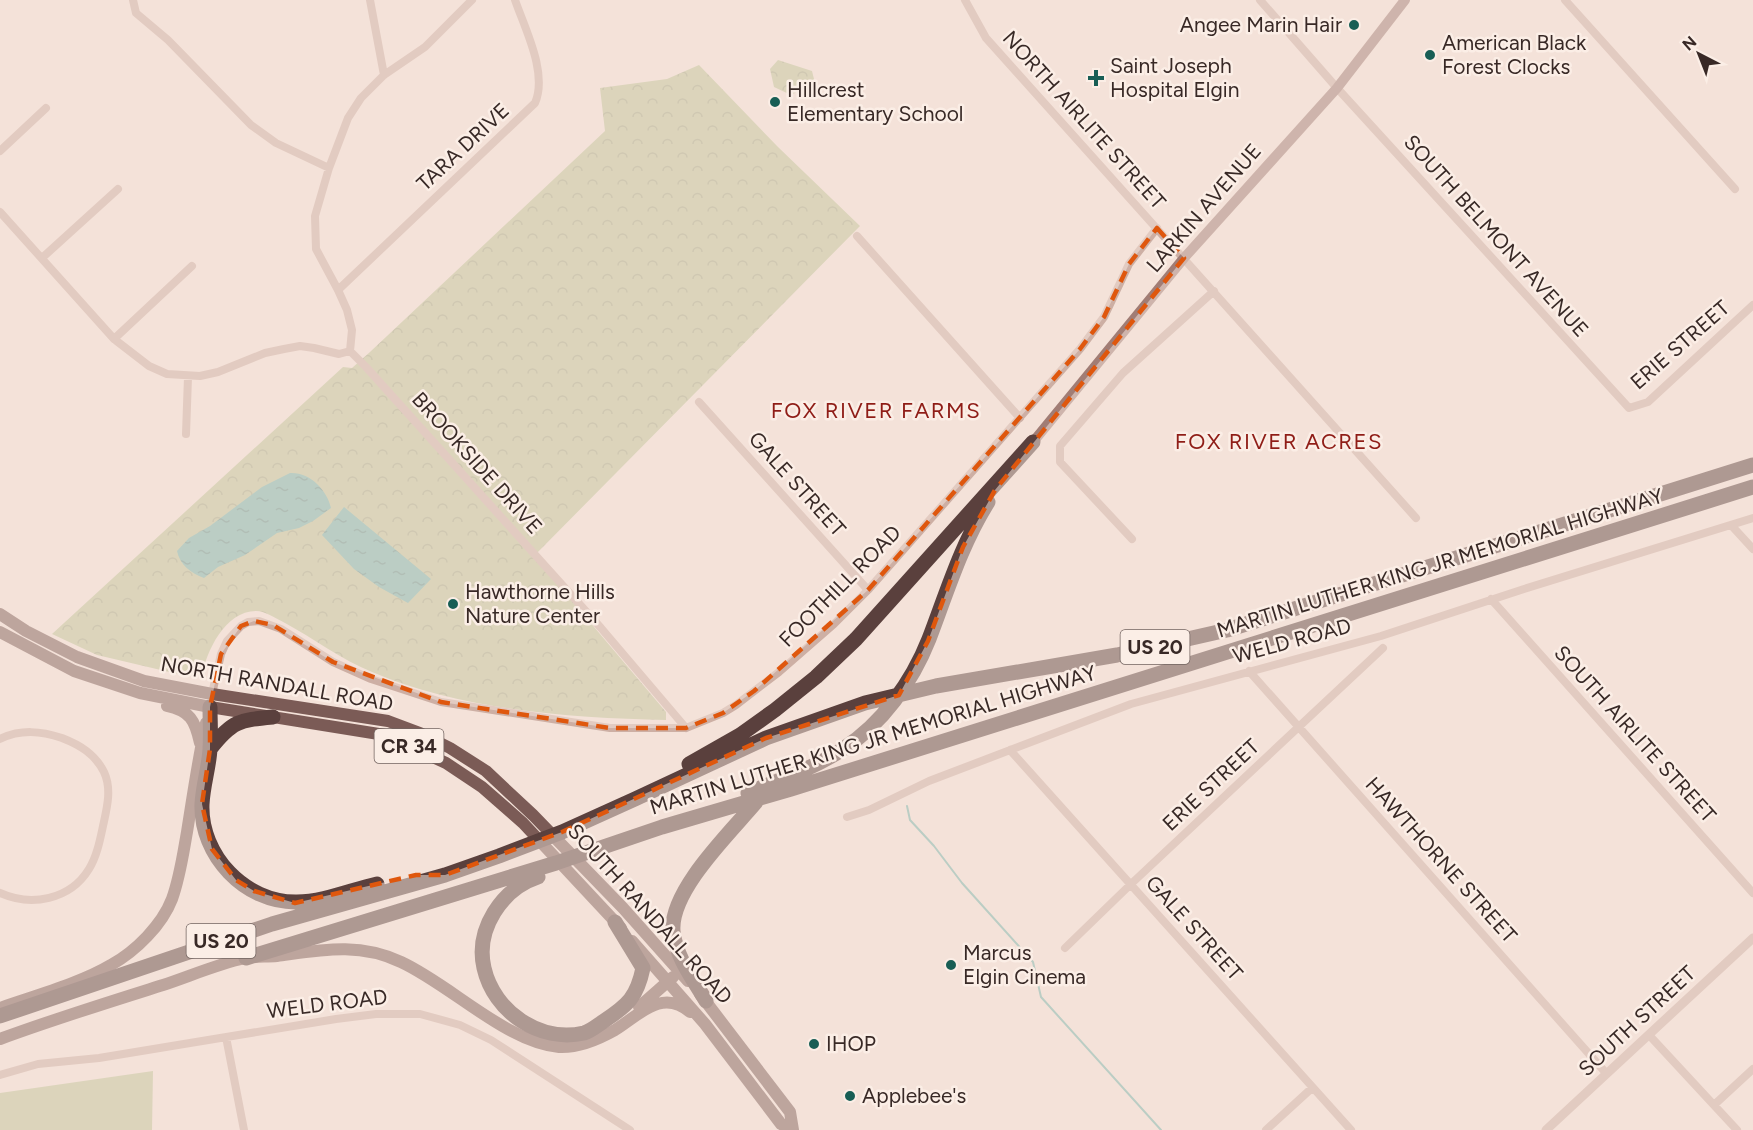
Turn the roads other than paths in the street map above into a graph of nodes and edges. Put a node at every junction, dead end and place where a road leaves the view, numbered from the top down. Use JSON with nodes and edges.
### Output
{"nodes":[{"id":1,"x":133,"y":0,"type":"edge"},
{"id":2,"x":370,"y":0,"type":"edge"},
{"id":3,"x":472,"y":0,"type":"edge"},
{"id":4,"x":515,"y":0,"type":"edge"},
{"id":5,"x":965,"y":0,"type":"edge"},
{"id":6,"x":1260,"y":0,"type":"edge"},
{"id":7,"x":1405,"y":0,"type":"edge"},
{"id":8,"x":1565,"y":0,"type":"edge"},
{"id":9,"x":384,"y":75,"type":"junction"},
{"id":10,"x":1337,"y":88,"type":"junction"},
{"id":11,"x":46,"y":108,"type":"dead end"},
{"id":12,"x":0,"y":151,"type":"edge"},
{"id":13,"x":329,"y":168,"type":"junction"},
{"id":14,"x":118,"y":189,"type":"dead end"},
{"id":15,"x":1735,"y":189,"type":"dead end"},
{"id":16,"x":0,"y":212,"type":"edge"},
{"id":17,"x":1157,"y":228,"type":"junction"},
{"id":18,"x":857,"y":236,"type":"dead end"},
{"id":19,"x":42,"y":258,"type":"junction"},
{"id":20,"x":1184,"y":258,"type":"junction"},
{"id":21,"x":192,"y":266,"type":"dead end"},
{"id":22,"x":339,"y":290,"type":"junction"},
{"id":23,"x":1214,"y":291,"type":"junction"},
{"id":24,"x":1753,"y":305,"type":"edge"},
{"id":25,"x":114,"y":339,"type":"junction"},
{"id":26,"x":350,"y":351,"type":"junction"},
{"id":27,"x":188,"y":376,"type":"junction"},
{"id":28,"x":699,"y":402,"type":"dead end"},
{"id":29,"x":1629,"y":408,"type":"joint"},
{"id":30,"x":1020,"y":418,"type":"junction"},
{"id":31,"x":186,"y":434,"type":"dead end"},
{"id":32,"x":1033,"y":442,"type":"junction"},
{"id":33,"x":1753,"y":465,"type":"edge"},
{"id":34,"x":1753,"y":487,"type":"edge"},
{"id":35,"x":1416,"y":518,"type":"dead end"},
{"id":36,"x":1753,"y":518,"type":"edge"},
{"id":37,"x":1731,"y":525,"type":"junction"},
{"id":38,"x":1132,"y":539,"type":"dead end"},
{"id":39,"x":1753,"y":549,"type":"edge"},
{"id":40,"x":868,"y":590,"type":"junction"},
{"id":41,"x":1491,"y":599,"type":"junction"},
{"id":42,"x":0,"y":614,"type":"edge"},
{"id":43,"x":0,"y":632,"type":"edge"},
{"id":44,"x":1383,"y":648,"type":"dead end"},
{"id":45,"x":1249,"y":671,"type":"junction"},
{"id":46,"x":114,"y":684,"type":"junction"},
{"id":47,"x":211,"y":701,"type":"junction"},
{"id":48,"x":273,"y":717,"type":"junction"},
{"id":49,"x":686,"y":728,"type":"junction"},
{"id":50,"x":1298,"y":728,"type":"junction"},
{"id":51,"x":0,"y":739,"type":"edge"},
{"id":52,"x":205,"y":748,"type":"junction"},
{"id":53,"x":1010,"y":750,"type":"junction"},
{"id":54,"x":791,"y":789,"type":"junction"},
{"id":55,"x":756,"y":802,"type":"junction"},
{"id":56,"x":533,"y":815,"type":"joint"},
{"id":57,"x":847,"y":817,"type":"dead end"},
{"id":58,"x":523,"y":823,"type":"joint"},
{"id":59,"x":662,"y":827,"type":"junction"},
{"id":60,"x":562,"y":832,"type":"junction"},
{"id":61,"x":445,"y":875,"type":"junction"},
{"id":62,"x":1131,"y":884,"type":"junction"},
{"id":63,"x":0,"y":893,"type":"edge"},
{"id":64,"x":1753,"y":893,"type":"edge"},
{"id":65,"x":615,"y":922,"type":"junction"},
{"id":66,"x":1753,"y":938,"type":"edge"},
{"id":67,"x":1065,"y":948,"type":"dead end"},
{"id":68,"x":246,"y":957,"type":"junction"},
{"id":69,"x":680,"y":970,"type":"junction"},
{"id":70,"x":668,"y":981,"type":"junction"},
{"id":71,"x":706,"y":1001,"type":"junction"},
{"id":72,"x":0,"y":1008,"type":"edge"},
{"id":73,"x":0,"y":1016,"type":"edge"},
{"id":74,"x":705,"y":1024,"type":"junction"},
{"id":75,"x":617,"y":1029,"type":"junction"},
{"id":76,"x":1649,"y":1035,"type":"junction"},
{"id":77,"x":226,"y":1037,"type":"junction"},
{"id":78,"x":0,"y":1039,"type":"edge"},
{"id":79,"x":1753,"y":1069,"type":"edge"},
{"id":80,"x":1606,"y":1073,"type":"junction"},
{"id":81,"x":0,"y":1075,"type":"edge"},
{"id":82,"x":1312,"y":1088,"type":"junction"},
{"id":83,"x":1714,"y":1105,"type":"junction"},
{"id":84,"x":244,"y":1130,"type":"edge"},
{"id":85,"x":630,"y":1130,"type":"edge"},
{"id":86,"x":792,"y":1130,"type":"edge"},
{"id":87,"x":1266,"y":1130,"type":"edge"},
{"id":88,"x":1351,"y":1130,"type":"edge"},
{"id":89,"x":1546,"y":1130,"type":"edge"},
{"id":90,"x":1737,"y":1130,"type":"edge"}],
"edges":[{"from":1,"to":13,"type":"street"},
{"from":2,"to":9,"type":"street"},
{"from":3,"to":9,"type":"street"},
{"from":4,"to":22,"type":"street","name":"TARA DRIVE"},
{"from":5,"to":17,"type":"street","name":"NORTH AIRLITE STREET"},
{"from":6,"to":10,"type":"street","name":"SOUTH BELMONT AVENUE"},
{"from":7,"to":10,"type":"main road","name":"LARKIN AVENUE"},
{"from":8,"to":15,"type":"street"},
{"from":9,"to":13,"type":"street"},
{"from":10,"to":20,"type":"main road","name":"LARKIN AVENUE"},
{"from":10,"to":29,"type":"street","name":"SOUTH BELMONT AVENUE"},
{"from":11,"to":12,"type":"street"},
{"from":13,"to":22,"type":"street"},
{"from":14,"to":19,"type":"street"},
{"from":16,"to":19,"type":"street"},
{"from":17,"to":20,"type":"street","name":"NORTH AIRLITE STREET"},
{"from":17,"to":30,"type":"street","name":"FOOTHILL ROAD"},
{"from":18,"to":30,"type":"street"},
{"from":19,"to":25,"type":"street"},
{"from":20,"to":23,"type":"street"},
{"from":20,"to":32,"type":"main road","name":"LARKIN AVENUE"},
{"from":21,"to":25,"type":"street"},
{"from":22,"to":26,"type":"street"},
{"from":23,"to":35,"type":"street"},
{"from":23,"to":38,"type":"street"},
{"from":24,"to":29,"type":"street","name":"ERIE STREET"},
{"from":25,"to":27,"type":"street"},
{"from":26,"to":27,"type":"street"},
{"from":26,"to":49,"type":"street","name":"BROOKSIDE DRIVE"},
{"from":27,"to":31,"type":"street"},
{"from":28,"to":40,"type":"street","name":"GALE STREET"},
{"from":30,"to":40,"type":"street","name":"FOOTHILL ROAD"},
{"from":32,"to":59,"type":"highway"},
{"from":32,"to":60,"type":"highway"},
{"from":33,"to":60,"type":"highway","name":"MARTIN LUTHER KING JR MEMORIAL HIGHWAY","number":"US 20"},
{"from":34,"to":54,"type":"highway","name":"MARTIN LUTHER KING JR MEMORIAL HIGHWAY","number":"US 20"},
{"from":36,"to":37,"type":"street","name":"WELD ROAD"},
{"from":37,"to":39,"type":"street"},
{"from":37,"to":41,"type":"street","name":"WELD ROAD"},
{"from":40,"to":49,"type":"street","name":"FOOTHILL ROAD"},
{"from":41,"to":45,"type":"street","name":"WELD ROAD"},
{"from":41,"to":64,"type":"street","name":"SOUTH AIRLITE STREET"},
{"from":42,"to":47,"type":"main road","name":"NORTH RANDALL ROAD","number":"CR 34"},
{"from":43,"to":46,"type":"main road","name":"NORTH RANDALL ROAD","number":"CR 34"},
{"from":44,"to":50,"type":"street","name":"ERIE STREET"},
{"from":45,"to":50,"type":"street","name":"HAWTHORNE STREET"},
{"from":45,"to":53,"type":"street","name":"WELD ROAD"},
{"from":46,"to":47,"type":"main road","name":"NORTH RANDALL ROAD","number":"CR 34"},
{"from":46,"to":52,"type":"main road"},
{"from":47,"to":48,"type":"main road","name":"NORTH RANDALL ROAD","number":"CR 34"},
{"from":47,"to":49,"type":"street","name":"FOOTHILL ROAD"},
{"from":47,"to":52,"type":"highway"},
{"from":47,"to":56,"type":"main road","name":"NORTH RANDALL ROAD","number":"CR 34"},
{"from":48,"to":52,"type":"highway"},
{"from":48,"to":58,"type":"main road","name":"NORTH RANDALL ROAD","number":"CR 34"},
{"from":50,"to":62,"type":"street","name":"ERIE STREET"},
{"from":50,"to":80,"type":"street","name":"HAWTHORNE STREET"},
{"from":51,"to":63,"type":"street"},
{"from":52,"to":61,"type":"highway"},
{"from":52,"to":72,"type":"main road"},
{"from":53,"to":57,"type":"street","name":"WELD ROAD"},
{"from":53,"to":62,"type":"street","name":"GALE STREET"},
{"from":54,"to":55,"type":"highway"},
{"from":54,"to":59,"type":"highway","name":"MARTIN LUTHER KING JR MEMORIAL HIGHWAY","number":"US 20"},
{"from":55,"to":65,"type":"highway"},
{"from":55,"to":71,"type":"highway"},
{"from":56,"to":69,"type":"main road","name":"SOUTH RANDALL ROAD","number":"CR 34"},
{"from":58,"to":65,"type":"main road","name":"SOUTH RANDALL ROAD","number":"CR 34"},
{"from":59,"to":68,"type":"highway","name":"MARTIN LUTHER KING JR MEMORIAL HIGHWAY","number":"US 20"},
{"from":60,"to":61,"type":"highway","name":"MARTIN LUTHER KING JR MEMORIAL HIGHWAY","number":"US 20"},
{"from":61,"to":73,"type":"highway","number":"US 20"},
{"from":62,"to":67,"type":"street","name":"ERIE STREET"},
{"from":62,"to":82,"type":"street","name":"GALE STREET"},
{"from":65,"to":70,"type":"main road","name":"SOUTH RANDALL ROAD","number":"CR 34"},
{"from":66,"to":76,"type":"street","name":"SOUTH STREET"},
{"from":68,"to":75,"type":"main road"},
{"from":68,"to":78,"type":"main road","number":"US 20"},
{"from":69,"to":70,"type":"main road"},
{"from":69,"to":71,"type":"main road","name":"SOUTH RANDALL ROAD","number":"CR 34"},
{"from":70,"to":74,"type":"main road","name":"SOUTH RANDALL ROAD","number":"CR 34"},
{"from":70,"to":75,"type":"main road"},
{"from":71,"to":86,"type":"main road","name":"SOUTH RANDALL ROAD","number":"CR 34"},
{"from":74,"to":75,"type":"main road"},
{"from":74,"to":86,"type":"main road","name":"SOUTH RANDALL ROAD","number":"CR 34"},
{"from":76,"to":80,"type":"street","name":"SOUTH STREET"},
{"from":76,"to":83,"type":"street"},
{"from":77,"to":81,"type":"street","name":"WELD ROAD"},
{"from":77,"to":84,"type":"street"},
{"from":77,"to":85,"type":"street","name":"WELD ROAD"},
{"from":79,"to":83,"type":"street"},
{"from":80,"to":89,"type":"street","name":"SOUTH STREET"},
{"from":82,"to":87,"type":"street"},
{"from":82,"to":88,"type":"street","name":"GALE STREET"},
{"from":83,"to":90,"type":"street"}]}
